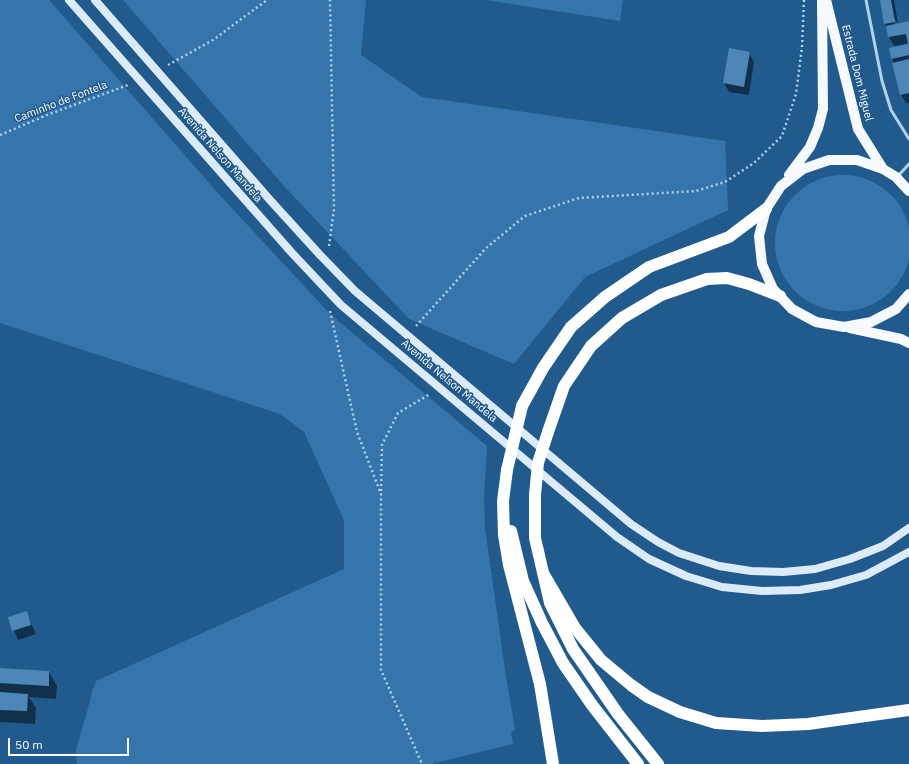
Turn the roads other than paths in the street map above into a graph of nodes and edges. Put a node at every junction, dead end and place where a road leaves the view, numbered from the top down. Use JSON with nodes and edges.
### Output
{"nodes":[{"id":1,"x":69,"y":0,"type":"edge"},
{"id":2,"x":95,"y":0,"type":"edge"},
{"id":3,"x":822,"y":0,"type":"edge"},
{"id":4,"x":826,"y":0,"type":"edge"},
{"id":5,"x":866,"y":0,"type":"edge"},
{"id":6,"x":909,"y":139,"type":"edge"},
{"id":7,"x":909,"y":164,"type":"edge"},
{"id":8,"x":883,"y":169,"type":"junction"},
{"id":9,"x":896,"y":177,"type":"junction"},
{"id":10,"x":781,"y":186,"type":"junction"},
{"id":11,"x":908,"y":188,"type":"edge"},
{"id":12,"x":766,"y":209,"type":"junction"},
{"id":13,"x":909,"y":294,"type":"edge"},
{"id":14,"x":780,"y":296,"type":"junction"},
{"id":15,"x":844,"y":327,"type":"junction"},
{"id":16,"x":909,"y":343,"type":"edge"},
{"id":17,"x":503,"y":501,"type":"junction"},
{"id":18,"x":909,"y":528,"type":"edge"},
{"id":19,"x":909,"y":552,"type":"edge"},
{"id":20,"x":543,"y":573,"type":"junction"},
{"id":21,"x":909,"y":710,"type":"edge"},
{"id":22,"x":552,"y":764,"type":"edge"},
{"id":23,"x":638,"y":764,"type":"edge"},
{"id":24,"x":658,"y":764,"type":"edge"}],
"edges":[{"from":1,"to":19,"type":"main road","name":"Avenida Nelson Mandela"},
{"from":2,"to":18,"type":"main road","name":"Avenida Nelson Mandela"},
{"from":3,"to":10,"type":"main road","name":"Estrada Dom Miguel"},
{"from":4,"to":8,"type":"main road","name":"Estrada Dom Miguel"},
{"from":5,"to":6,"type":"lane"},
{"from":7,"to":9,"type":"lane"},
{"from":8,"to":9,"type":"main road"},
{"from":8,"to":10,"type":"main road"},
{"from":9,"to":11,"type":"main road"},
{"from":10,"to":12,"type":"main road","name":"Estrada Dom Miguel"},
{"from":12,"to":14,"type":"main road","name":"Estrada Dom Miguel"},
{"from":12,"to":17,"type":"highway","bridge":true},
{"from":13,"to":15,"type":"main road"},
{"from":14,"to":15,"type":"main road","name":"Estrada Dom Miguel"},
{"from":14,"to":20,"type":"highway","bridge":true},
{"from":15,"to":16,"type":"main road"},
{"from":17,"to":22,"type":"highway"},
{"from":17,"to":23,"type":"highway"},
{"from":20,"to":21,"type":"highway"},
{"from":20,"to":24,"type":"highway"}]}
